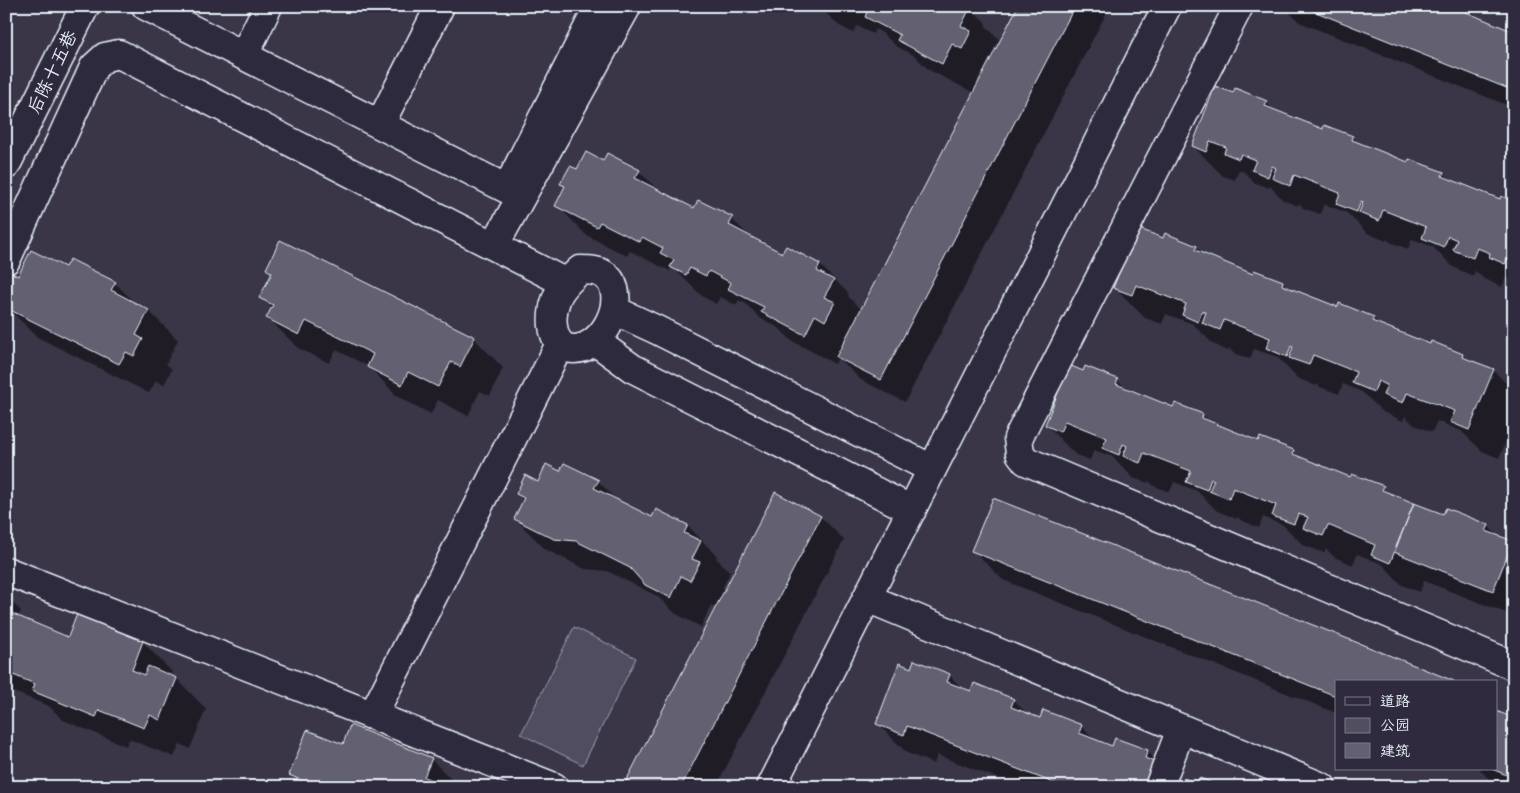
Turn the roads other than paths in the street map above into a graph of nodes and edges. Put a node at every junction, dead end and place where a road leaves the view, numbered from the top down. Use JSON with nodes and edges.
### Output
{"nodes":[{"id":1,"x":85,"y":6,"type":"edge"},
{"id":2,"x":146,"y":6,"type":"edge"},
{"id":3,"x":268,"y":6,"type":"edge"},
{"id":4,"x":440,"y":6,"type":"edge"},
{"id":5,"x":599,"y":6,"type":"edge"},
{"id":6,"x":627,"y":6,"type":"edge"},
{"id":7,"x":1167,"y":6,"type":"edge"},
{"id":8,"x":1239,"y":6,"type":"edge"},
{"id":9,"x":244,"y":55,"type":"junction"},
{"id":10,"x":380,"y":124,"type":"junction"},
{"id":11,"x":6,"y":165,"type":"edge"},
{"id":12,"x":494,"y":246,"type":"junction"},
{"id":13,"x":6,"y":260,"type":"edge"},
{"id":14,"x":566,"y":282,"type":"junction"},
{"id":15,"x":614,"y":310,"type":"junction"},
{"id":16,"x":595,"y":341,"type":"junction"},
{"id":17,"x":560,"y":344,"type":"junction"},
{"id":18,"x":932,"y":469,"type":"junction"},
{"id":19,"x":912,"y":510,"type":"junction"},
{"id":20,"x":6,"y":570,"type":"edge"},
{"id":21,"x":867,"y":598,"type":"junction"},
{"id":22,"x":1514,"y":666,"type":"edge"},
{"id":23,"x":373,"y":715,"type":"junction"},
{"id":24,"x":1181,"y":729,"type":"junction"},
{"id":25,"x":554,"y":787,"type":"edge"},
{"id":26,"x":771,"y":787,"type":"edge"},
{"id":27,"x":1159,"y":787,"type":"edge"},
{"id":28,"x":1322,"y":787,"type":"edge"}],
"edges":[{"from":1,"to":11,"type":"street","name":"后陈十五巷"},
{"from":2,"to":9,"type":"street"},
{"from":3,"to":9,"type":"street"},
{"from":4,"to":10,"type":"street"},
{"from":5,"to":10,"type":"street"},
{"from":6,"to":12,"type":"street"},
{"from":7,"to":18,"type":"street"},
{"from":8,"to":22,"type":"street"},
{"from":9,"to":10,"type":"street"},
{"from":12,"to":13,"type":"street"},
{"from":12,"to":14,"type":"street"},
{"from":14,"to":15,"type":"street"},
{"from":14,"to":17,"type":"street"},
{"from":15,"to":16,"type":"street"},
{"from":15,"to":18,"type":"street"},
{"from":16,"to":17,"type":"street"},
{"from":16,"to":19,"type":"street"},
{"from":17,"to":23,"type":"street"},
{"from":18,"to":19,"type":"street"},
{"from":19,"to":21,"type":"street"},
{"from":20,"to":23,"type":"street"},
{"from":21,"to":24,"type":"street"},
{"from":21,"to":26,"type":"street"},
{"from":23,"to":25,"type":"street"},
{"from":24,"to":27,"type":"street"},
{"from":24,"to":28,"type":"street"}]}
